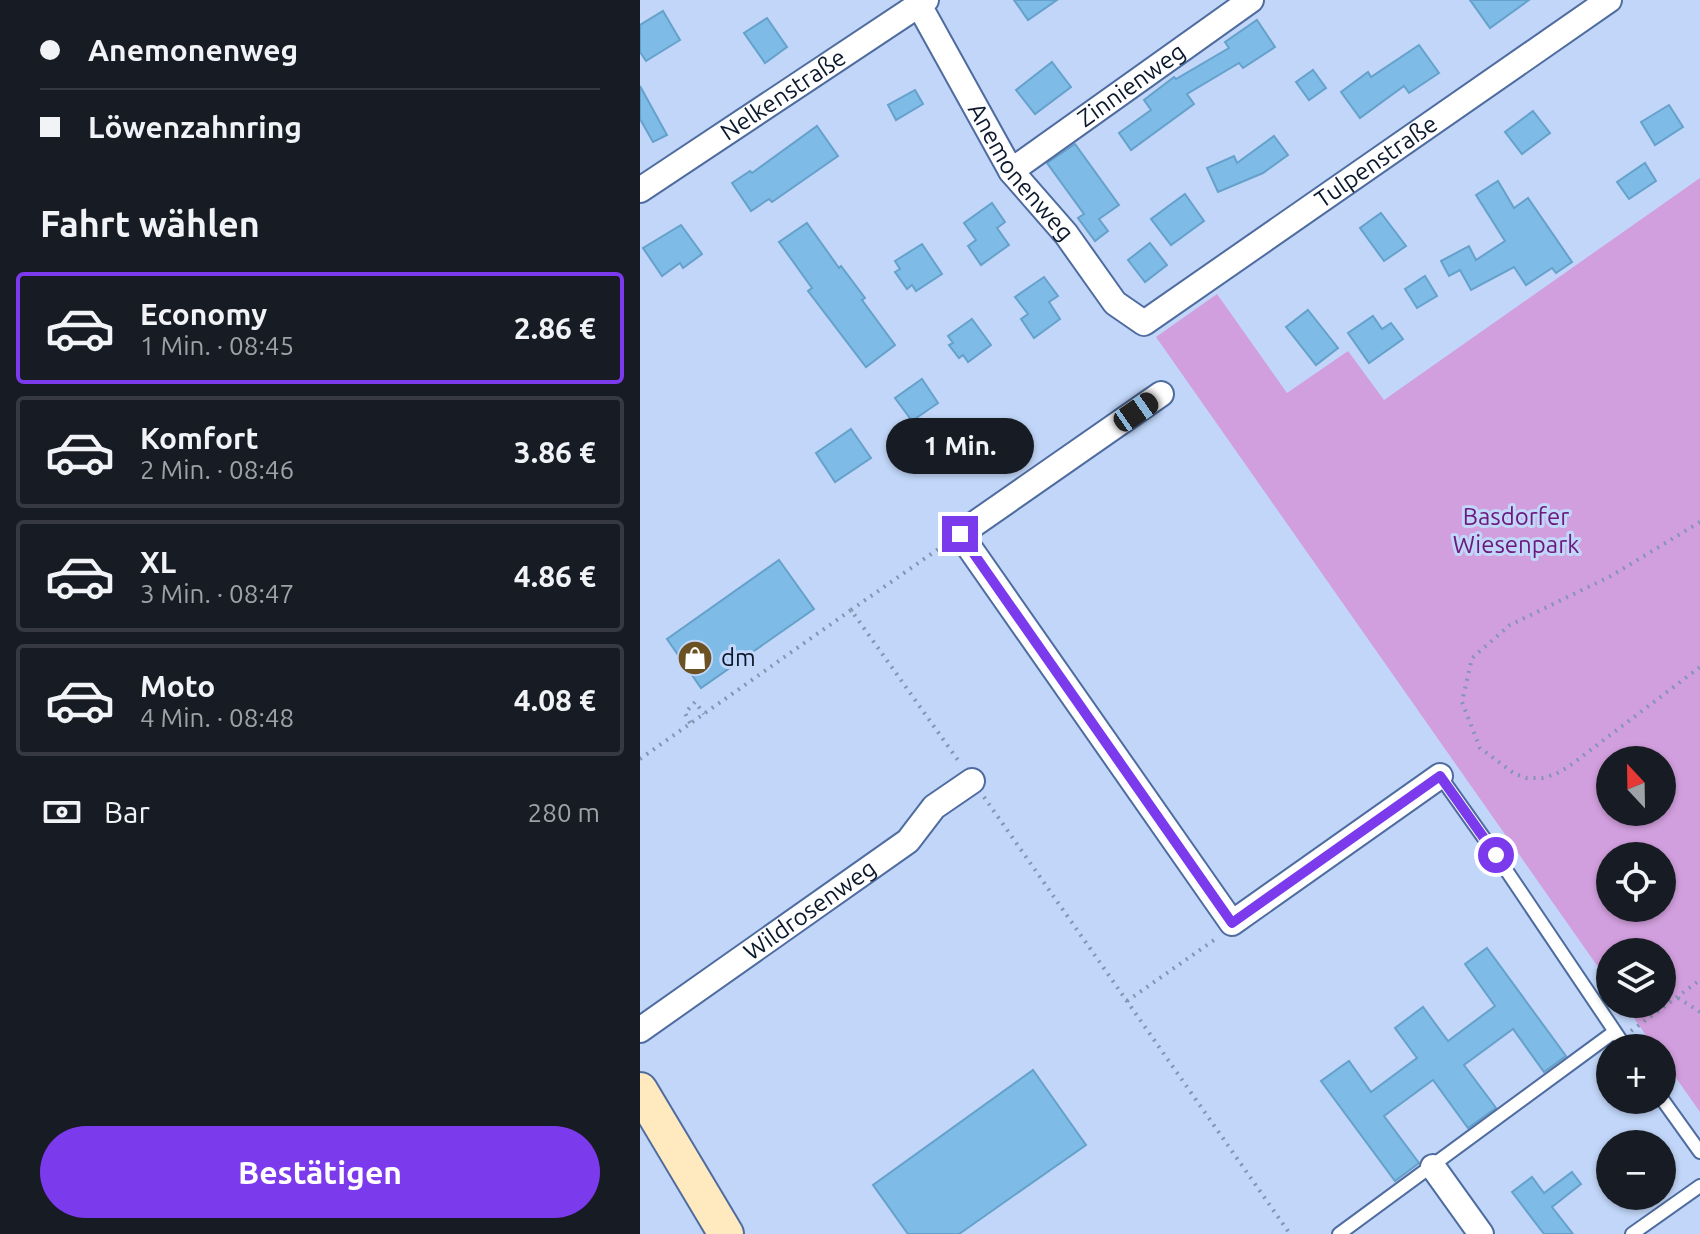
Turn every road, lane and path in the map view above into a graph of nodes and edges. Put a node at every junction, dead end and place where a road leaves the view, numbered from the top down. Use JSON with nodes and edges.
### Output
{"nodes":[{"id":1,"x":1251,"y":0,"type":"edge"},
{"id":2,"x":1609,"y":0,"type":"edge"},
{"id":3,"x":922,"y":3,"type":"edge"},
{"id":4,"x":1011,"y":171,"type":"junction"},
{"id":5,"x":640,"y":190,"type":"edge"},
{"id":6,"x":1144,"y":323,"type":"joint"},
{"id":7,"x":1161,"y":394,"type":"dead end"},
{"id":8,"x":1700,"y":522,"type":"edge"},
{"id":9,"x":960,"y":534,"type":"junction"},
{"id":10,"x":851,"y":610,"type":"junction"},
{"id":11,"x":1700,"y":667,"type":"edge"},
{"id":12,"x":704,"y":714,"type":"junction"},
{"id":13,"x":690,"y":723,"type":"junction"},
{"id":14,"x":640,"y":759,"type":"edge"},
{"id":15,"x":1440,"y":776,"type":"joint"},
{"id":16,"x":972,"y":781,"type":"junction"},
{"id":17,"x":1232,"y":923,"type":"junction"},
{"id":18,"x":1700,"y":980,"type":"edge"},
{"id":19,"x":1678,"y":998,"type":"junction"},
{"id":20,"x":1127,"y":1001,"type":"junction"},
{"id":21,"x":1700,"y":1012,"type":"edge"},
{"id":22,"x":640,"y":1030,"type":"edge"},
{"id":23,"x":1616,"y":1034,"type":"edge"},
{"id":24,"x":1628,"y":1034,"type":"edge"},
{"id":25,"x":1596,"y":1056,"type":"edge"},
{"id":26,"x":640,"y":1090,"type":"edge"},
{"id":27,"x":1673,"y":1114,"type":"edge"},
{"id":28,"x":1700,"y":1152,"type":"edge"},
{"id":29,"x":1433,"y":1167,"type":"junction"},
{"id":30,"x":1700,"y":1186,"type":"edge"},
{"id":31,"x":726,"y":1234,"type":"edge"},
{"id":32,"x":1290,"y":1234,"type":"edge"},
{"id":33,"x":1339,"y":1234,"type":"edge"},
{"id":34,"x":1481,"y":1234,"type":"edge"},
{"id":35,"x":1632,"y":1234,"type":"edge"}],
"edges":[{"from":1,"to":4,"type":"street","name":"Zinnienweg"},
{"from":2,"to":6,"type":"street","name":"Tulpenstraße"},
{"from":3,"to":4,"type":"street","name":"Anemonenweg"},
{"from":3,"to":5,"type":"street","name":"Nelkenstraße"},
{"from":4,"to":6,"type":"street","name":"Anemonenweg"},
{"from":7,"to":9,"type":"street"},
{"from":8,"to":11,"type":"path"},
{"from":9,"to":10,"type":"path"},
{"from":9,"to":17,"type":"street"},
{"from":10,"to":12,"type":"path"},
{"from":10,"to":16,"type":"path"},
{"from":12,"to":13,"type":"path"},
{"from":12,"to":13,"type":"path"},
{"from":13,"to":14,"type":"path"},
{"from":15,"to":17,"type":"street"},
{"from":15,"to":23,"type":"lane"},
{"from":16,"to":20,"type":"path"},
{"from":16,"to":22,"type":"street","name":"Wildrosenweg"},
{"from":17,"to":20,"type":"path"},
{"from":18,"to":19,"type":"path"},
{"from":19,"to":21,"type":"path"},
{"from":19,"to":24,"type":"path"},
{"from":20,"to":32,"type":"path"},
{"from":25,"to":29,"type":"lane"},
{"from":26,"to":31,"type":"main road"},
{"from":27,"to":28,"type":"lane"},
{"from":29,"to":33,"type":"lane"},
{"from":29,"to":34,"type":"street"},
{"from":30,"to":35,"type":"lane"}]}
